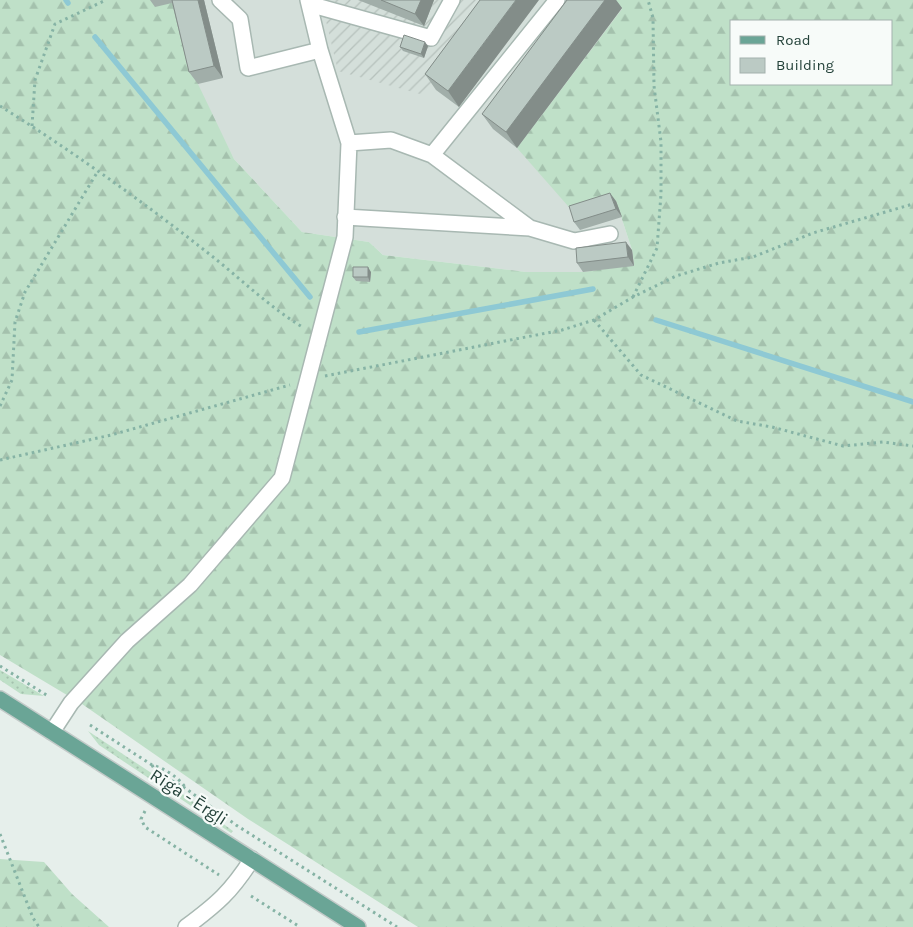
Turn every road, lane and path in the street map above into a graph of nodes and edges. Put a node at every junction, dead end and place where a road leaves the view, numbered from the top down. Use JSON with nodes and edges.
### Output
{"nodes":[{"id":1,"x":106,"y":0,"type":"edge"},
{"id":2,"x":220,"y":0,"type":"edge"},
{"id":3,"x":452,"y":0,"type":"edge"},
{"id":4,"x":557,"y":0,"type":"edge"},
{"id":5,"x":648,"y":0,"type":"edge"},
{"id":6,"x":308,"y":2,"type":"edge"},
{"id":7,"x":320,"y":50,"type":"junction"},
{"id":8,"x":0,"y":106,"type":"edge"},
{"id":9,"x":32,"y":126,"type":"junction"},
{"id":10,"x":349,"y":143,"type":"junction"},
{"id":11,"x":432,"y":155,"type":"junction"},
{"id":12,"x":98,"y":171,"type":"junction"},
{"id":13,"x":913,"y":204,"type":"edge"},
{"id":14,"x":345,"y":217,"type":"junction"},
{"id":15,"x":530,"y":228,"type":"junction"},
{"id":16,"x":610,"y":234,"type":"dead end"},
{"id":17,"x":633,"y":297,"type":"junction"},
{"id":18,"x":594,"y":320,"type":"junction"},
{"id":19,"x":318,"y":337,"type":"junction"},
{"id":20,"x":308,"y":380,"type":"junction"},
{"id":21,"x":0,"y":406,"type":"edge"},
{"id":22,"x":913,"y":446,"type":"edge"},
{"id":23,"x":0,"y":460,"type":"edge"},
{"id":24,"x":0,"y":666,"type":"edge"},
{"id":25,"x":48,"y":696,"type":"dead end"},
{"id":26,"x":0,"y":698,"type":"edge"},
{"id":27,"x":90,"y":725,"type":"dead end"},
{"id":28,"x":52,"y":732,"type":"junction"},
{"id":29,"x":146,"y":808,"type":"dead end"},
{"id":30,"x":0,"y":834,"type":"edge"},
{"id":31,"x":252,"y":859,"type":"junction"},
{"id":32,"x":220,"y":876,"type":"dead end"},
{"id":33,"x":251,"y":896,"type":"dead end"},
{"id":34,"x":39,"y":927,"type":"edge"},
{"id":35,"x":186,"y":927,"type":"edge"},
{"id":36,"x":300,"y":927,"type":"edge"},
{"id":37,"x":358,"y":927,"type":"edge"},
{"id":38,"x":397,"y":927,"type":"edge"}],
"edges":[{"from":1,"to":9,"type":"path"},
{"from":2,"to":7,"type":"street"},
{"from":3,"to":6,"type":"street"},
{"from":4,"to":11,"type":"street"},
{"from":5,"to":17,"type":"path"},
{"from":6,"to":7,"type":"street"},
{"from":7,"to":10,"type":"street"},
{"from":8,"to":9,"type":"path"},
{"from":9,"to":12,"type":"path"},
{"from":10,"to":11,"type":"street"},
{"from":10,"to":14,"type":"street"},
{"from":11,"to":15,"type":"street"},
{"from":12,"to":19,"type":"path"},
{"from":12,"to":21,"type":"path"},
{"from":13,"to":17,"type":"path"},
{"from":14,"to":15,"type":"street"},
{"from":14,"to":19,"type":"street"},
{"from":15,"to":16,"type":"street"},
{"from":17,"to":18,"type":"path"},
{"from":18,"to":20,"type":"path"},
{"from":18,"to":22,"type":"path"},
{"from":19,"to":20,"type":"street"},
{"from":20,"to":23,"type":"path"},
{"from":20,"to":28,"type":"street"},
{"from":24,"to":25,"type":"path"},
{"from":26,"to":28,"type":"main road","name":"Rīga - Ērgļi"},
{"from":27,"to":38,"type":"path"},
{"from":28,"to":31,"type":"main road","name":"Rīga - Ērgļi"},
{"from":29,"to":32,"type":"path"},
{"from":30,"to":34,"type":"path"},
{"from":31,"to":35,"type":"street"},
{"from":31,"to":37,"type":"main road","name":"Rīga - Ērgļi"},
{"from":33,"to":36,"type":"path"}]}
